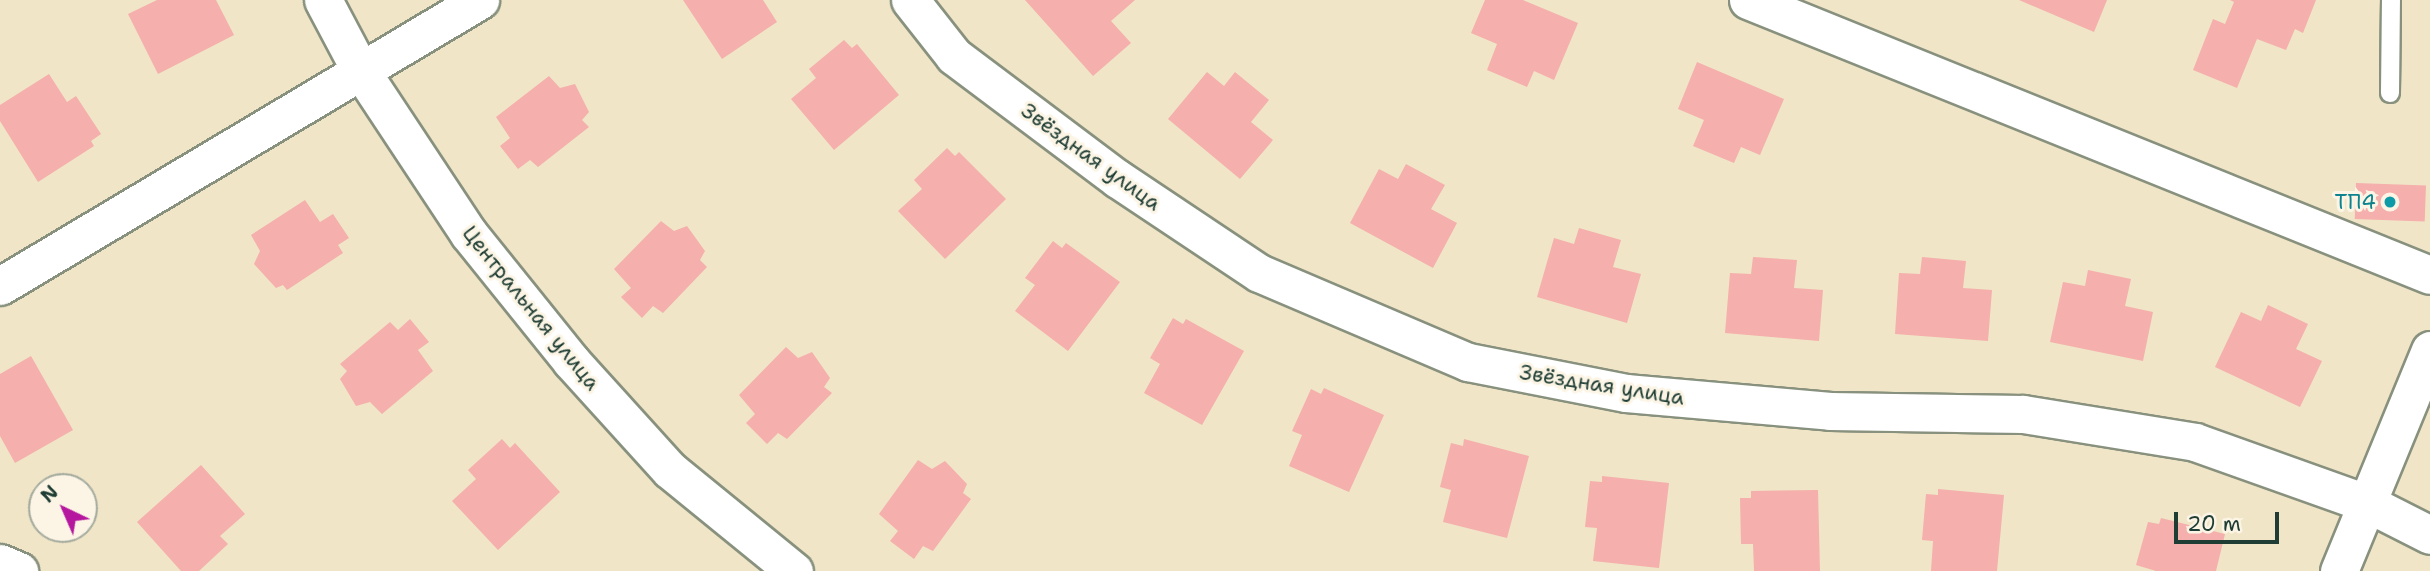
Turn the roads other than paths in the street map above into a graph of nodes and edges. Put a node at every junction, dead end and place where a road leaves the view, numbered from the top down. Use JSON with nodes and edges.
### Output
{"nodes":[{"id":1,"x":323,"y":0,"type":"edge"},
{"id":2,"x":480,"y":0,"type":"edge"},
{"id":3,"x":910,"y":0,"type":"edge"},
{"id":4,"x":1748,"y":0,"type":"edge"},
{"id":5,"x":2391,"y":0,"type":"edge"},
{"id":6,"x":359,"y":68,"type":"junction"},
{"id":7,"x":2390,"y":93,"type":"dead end"},
{"id":8,"x":2430,"y":275,"type":"edge"},
{"id":9,"x":0,"y":286,"type":"edge"},
{"id":10,"x":2430,"y":350,"type":"edge"},
{"id":11,"x":2369,"y":504,"type":"junction"},
{"id":12,"x":2430,"y":536,"type":"edge"},
{"id":13,"x":0,"y":563,"type":"edge"},
{"id":14,"x":19,"y":571,"type":"edge"},
{"id":15,"x":794,"y":571,"type":"edge"},
{"id":16,"x":2339,"y":571,"type":"edge"}],
"edges":[{"from":1,"to":6,"type":"street","name":"Центральная улица"},
{"from":2,"to":6,"type":"street"},
{"from":3,"to":11,"type":"street","name":"Звёздная улица"},
{"from":4,"to":8,"type":"street"},
{"from":5,"to":7,"type":"lane"},
{"from":6,"to":9,"type":"street"},
{"from":6,"to":15,"type":"street","name":"Центральная улица"},
{"from":10,"to":11,"type":"street"},
{"from":11,"to":12,"type":"street","name":"Звёздная улица"},
{"from":11,"to":16,"type":"street"},
{"from":13,"to":14,"type":"street"}]}
